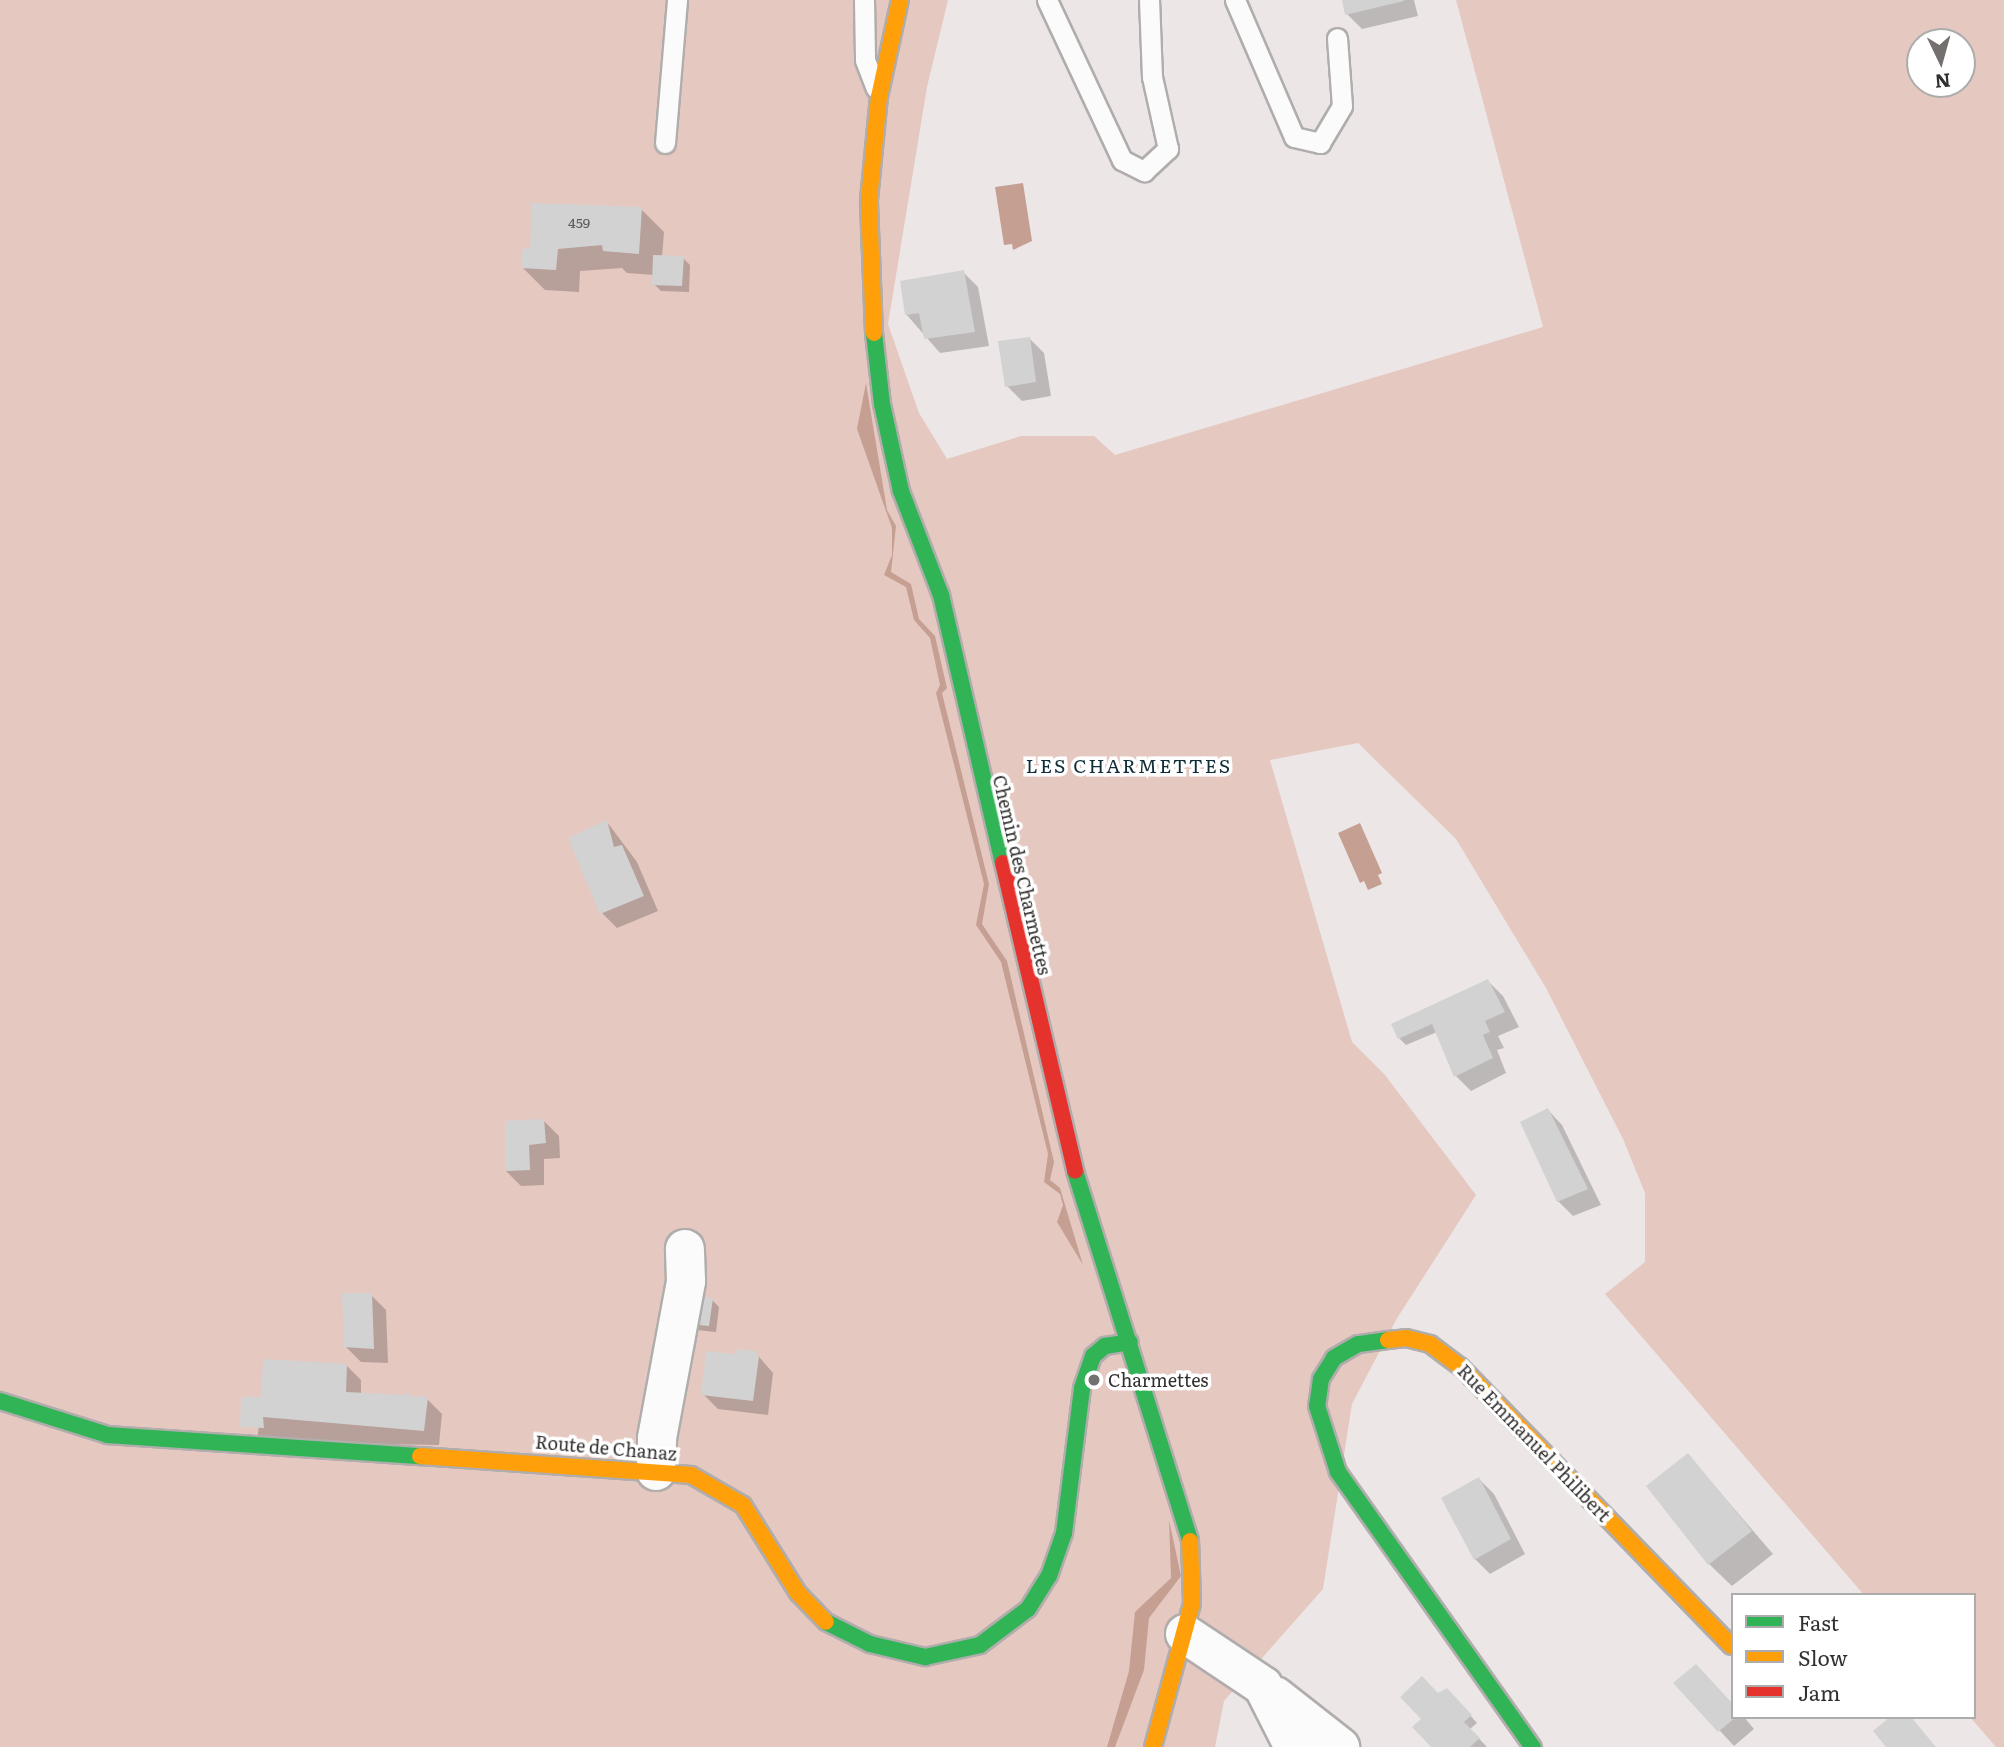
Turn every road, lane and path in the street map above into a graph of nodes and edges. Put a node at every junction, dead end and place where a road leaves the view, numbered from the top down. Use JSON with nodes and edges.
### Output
{"nodes":[{"id":1,"x":677,"y":0,"type":"edge"},
{"id":2,"x":864,"y":0,"type":"edge"},
{"id":3,"x":1047,"y":0,"type":"edge"},
{"id":4,"x":1149,"y":0,"type":"edge"},
{"id":5,"x":1235,"y":0,"type":"edge"},
{"id":6,"x":901,"y":1,"type":"edge"},
{"id":7,"x":1337,"y":38,"type":"dead end"},
{"id":8,"x":879,"y":97,"type":"junction"},
{"id":9,"x":665,"y":144,"type":"dead end"},
{"id":10,"x":685,"y":1249,"type":"dead end"},
{"id":11,"x":1118,"y":1343,"type":"junction"},
{"id":12,"x":0,"y":1401,"type":"edge"},
{"id":13,"x":656,"y":1471,"type":"junction"},
{"id":14,"x":1185,"y":1634,"type":"junction"},
{"id":15,"x":1731,"y":1646,"type":"edge"},
{"id":16,"x":1263,"y":1686,"type":"junction"},
{"id":17,"x":1153,"y":1747,"type":"edge"},
{"id":18,"x":1294,"y":1747,"type":"edge"},
{"id":19,"x":1340,"y":1747,"type":"edge"},
{"id":20,"x":1533,"y":1747,"type":"edge"}],
"edges":[{"from":1,"to":9,"type":"lane"},
{"from":2,"to":8,"type":"lane"},
{"from":3,"to":4,"type":"lane"},
{"from":5,"to":7,"type":"lane"},
{"from":6,"to":8,"type":"street","name":"Chemin des Charmettes"},
{"from":8,"to":11,"type":"street","name":"Chemin des Charmettes"},
{"from":10,"to":13,"type":"street"},
{"from":11,"to":13,"type":"street","name":"Route de Chanaz"},
{"from":11,"to":14,"type":"street","name":"Chemin des Charmettes"},
{"from":12,"to":13,"type":"street","name":"Route de Chanaz"},
{"from":14,"to":16,"type":"street"},
{"from":14,"to":17,"type":"street","name":"Chemin des Charmettes"},
{"from":15,"to":20,"type":"street","name":"Rue Emmanuel Philibert"},
{"from":16,"to":18,"type":"street"},
{"from":16,"to":19,"type":"street"}]}
